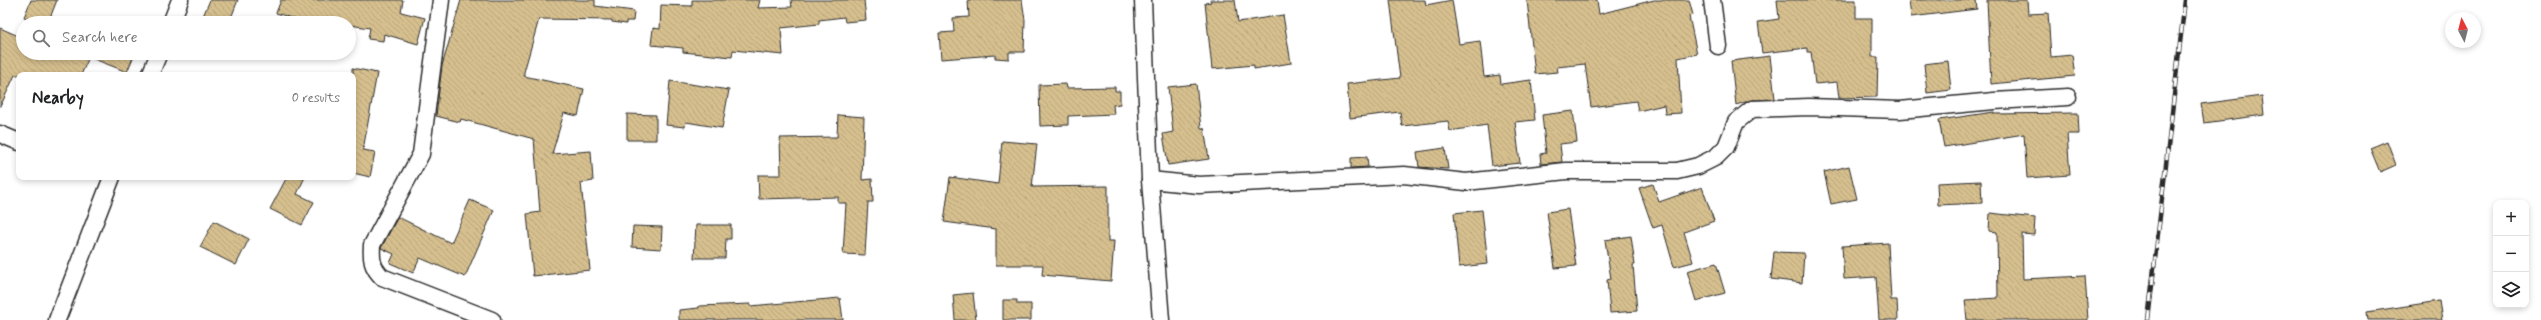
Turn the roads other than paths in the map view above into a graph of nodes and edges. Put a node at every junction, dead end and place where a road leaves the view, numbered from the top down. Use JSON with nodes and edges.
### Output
{"nodes":[{"id":1,"x":180,"y":0,"type":"edge"},
{"id":2,"x":441,"y":0,"type":"edge"},
{"id":3,"x":1143,"y":0,"type":"edge"},
{"id":4,"x":1712,"y":0,"type":"edge"},
{"id":5,"x":174,"y":16,"type":"edge"},
{"id":6,"x":1718,"y":46,"type":"dead end"},
{"id":7,"x":156,"y":60,"type":"edge"},
{"id":8,"x":151,"y":72,"type":"edge"},
{"id":9,"x":2068,"y":97,"type":"dead end"},
{"id":10,"x":0,"y":134,"type":"edge"},
{"id":11,"x":16,"y":141,"type":"edge"},
{"id":12,"x":111,"y":180,"type":"edge"},
{"id":13,"x":1150,"y":180,"type":"junction"},
{"id":14,"x":57,"y":320,"type":"edge"},
{"id":15,"x":492,"y":320,"type":"edge"},
{"id":16,"x":1161,"y":320,"type":"edge"}],
"edges":[{"from":1,"to":5,"type":"street"},
{"from":2,"to":15,"type":"street"},
{"from":3,"to":13,"type":"street"},
{"from":4,"to":6,"type":"street"},
{"from":7,"to":8,"type":"street"},
{"from":9,"to":13,"type":"street"},
{"from":10,"to":11,"type":"street"},
{"from":12,"to":14,"type":"street"},
{"from":13,"to":16,"type":"street"}]}
